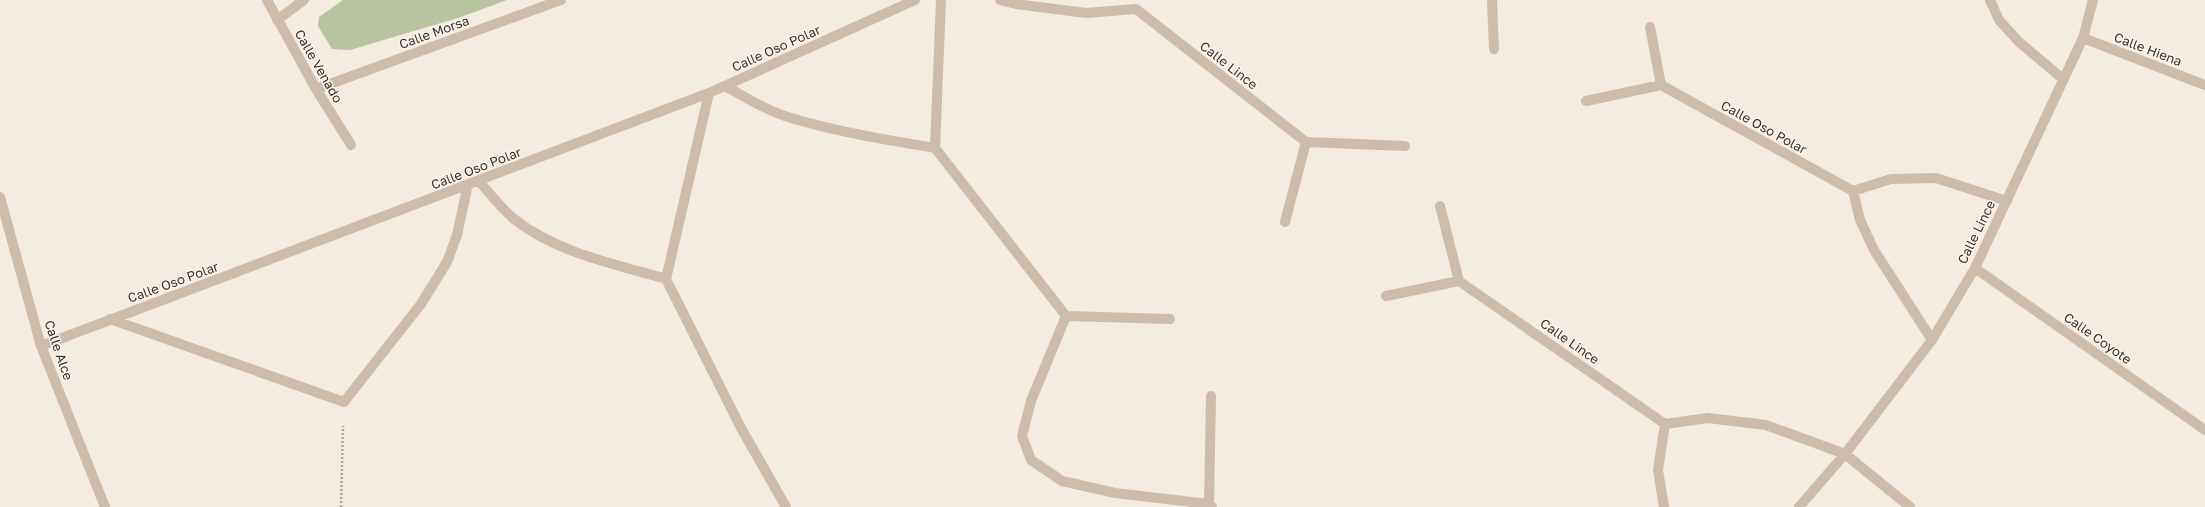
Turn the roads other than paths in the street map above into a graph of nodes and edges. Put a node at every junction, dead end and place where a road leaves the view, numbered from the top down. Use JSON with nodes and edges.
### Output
{"nodes":[{"id":1,"x":267,"y":0,"type":"edge"},
{"id":2,"x":304,"y":0,"type":"edge"},
{"id":3,"x":561,"y":0,"type":"edge"},
{"id":4,"x":915,"y":0,"type":"edge"},
{"id":5,"x":941,"y":0,"type":"edge"},
{"id":6,"x":1000,"y":0,"type":"edge"},
{"id":7,"x":1138,"y":0,"type":"edge"},
{"id":8,"x":1492,"y":0,"type":"edge"},
{"id":9,"x":1990,"y":0,"type":"edge"},
{"id":10,"x":2093,"y":0,"type":"edge"},
{"id":11,"x":1136,"y":10,"type":"junction"},
{"id":12,"x":277,"y":20,"type":"junction"},
{"id":13,"x":1650,"y":26,"type":"dead end"},
{"id":14,"x":2083,"y":38,"type":"junction"},
{"id":15,"x":1494,"y":49,"type":"dead end"},
{"id":16,"x":2063,"y":79,"type":"junction"},
{"id":17,"x":1661,"y":85,"type":"junction"},
{"id":18,"x":2205,"y":85,"type":"edge"},
{"id":19,"x":725,"y":86,"type":"junction"},
{"id":20,"x":316,"y":89,"type":"junction"},
{"id":21,"x":709,"y":93,"type":"junction"},
{"id":22,"x":1586,"y":101,"type":"dead end"},
{"id":23,"x":1306,"y":142,"type":"junction"},
{"id":24,"x":351,"y":145,"type":"dead end"},
{"id":25,"x":1405,"y":146,"type":"dead end"},
{"id":26,"x":936,"y":148,"type":"junction"},
{"id":27,"x":479,"y":181,"type":"junction"},
{"id":28,"x":468,"y":184,"type":"junction"},
{"id":29,"x":1853,"y":191,"type":"junction"},
{"id":30,"x":0,"y":197,"type":"edge"},
{"id":31,"x":2007,"y":201,"type":"junction"},
{"id":32,"x":1440,"y":206,"type":"dead end"},
{"id":33,"x":1286,"y":222,"type":"dead end"},
{"id":34,"x":1975,"y":268,"type":"junction"},
{"id":35,"x":666,"y":279,"type":"junction"},
{"id":36,"x":1459,"y":281,"type":"junction"},
{"id":37,"x":1386,"y":296,"type":"dead end"},
{"id":38,"x":1066,"y":316,"type":"junction"},
{"id":39,"x":110,"y":319,"type":"junction"},
{"id":40,"x":1170,"y":320,"type":"dead end"},
{"id":41,"x":1932,"y":340,"type":"junction"},
{"id":42,"x":41,"y":346,"type":"junction"},
{"id":43,"x":1211,"y":396,"type":"dead end"},
{"id":44,"x":1665,"y":424,"type":"junction"},
{"id":45,"x":2205,"y":430,"type":"edge"},
{"id":46,"x":1845,"y":454,"type":"junction"},
{"id":47,"x":1211,"y":505,"type":"edge"},
{"id":48,"x":105,"y":507,"type":"edge"},
{"id":49,"x":786,"y":507,"type":"edge"},
{"id":50,"x":1664,"y":507,"type":"edge"},
{"id":51,"x":1799,"y":507,"type":"edge"},
{"id":52,"x":1910,"y":507,"type":"edge"}],
"edges":[{"from":1,"to":12,"type":"street","name":"Calle Venado"},
{"from":2,"to":12,"type":"street"},
{"from":3,"to":20,"type":"street","name":"Calle Morsa"},
{"from":4,"to":19,"type":"street","name":"Calle Oso Polar"},
{"from":5,"to":26,"type":"street"},
{"from":6,"to":11,"type":"street"},
{"from":7,"to":11,"type":"street"},
{"from":8,"to":15,"type":"street"},
{"from":9,"to":16,"type":"street"},
{"from":10,"to":14,"type":"street","name":"Calle Lince"},
{"from":11,"to":23,"type":"street","name":"Calle Lince"},
{"from":12,"to":20,"type":"street","name":"Calle Venado"},
{"from":13,"to":17,"type":"street"},
{"from":14,"to":16,"type":"street","name":"Calle Lince"},
{"from":14,"to":18,"type":"street","name":"Calle Hiena"},
{"from":16,"to":31,"type":"street","name":"Calle Lince"},
{"from":17,"to":22,"type":"street"},
{"from":17,"to":29,"type":"street","name":"Calle Oso Polar"},
{"from":19,"to":21,"type":"street","name":"Calle Oso Polar"},
{"from":19,"to":26,"type":"street"},
{"from":20,"to":24,"type":"street","name":"Calle Venado"},
{"from":21,"to":27,"type":"street","name":"Calle Oso Polar"},
{"from":21,"to":35,"type":"street"},
{"from":23,"to":25,"type":"street"},
{"from":23,"to":33,"type":"street"},
{"from":26,"to":38,"type":"street"},
{"from":27,"to":28,"type":"street","name":"Calle Oso Polar"},
{"from":27,"to":35,"type":"street"},
{"from":28,"to":39,"type":"street","name":"Calle Oso Polar"},
{"from":28,"to":39,"type":"street"},
{"from":29,"to":31,"type":"street"},
{"from":29,"to":41,"type":"street"},
{"from":30,"to":42,"type":"street","name":"Calle Alce"},
{"from":31,"to":34,"type":"street","name":"Calle Lince"},
{"from":32,"to":36,"type":"street"},
{"from":34,"to":41,"type":"street","name":"Calle Lince"},
{"from":34,"to":45,"type":"street","name":"Calle Coyote"},
{"from":35,"to":49,"type":"street"},
{"from":36,"to":37,"type":"street"},
{"from":36,"to":44,"type":"street","name":"Calle Lince"},
{"from":38,"to":40,"type":"street"},
{"from":38,"to":47,"type":"street"},
{"from":39,"to":42,"type":"street","name":"Calle Oso Polar"},
{"from":41,"to":46,"type":"street","name":"Calle Lince"},
{"from":42,"to":48,"type":"street","name":"Calle Alce"},
{"from":43,"to":47,"type":"street"},
{"from":44,"to":46,"type":"street"},
{"from":44,"to":50,"type":"street"},
{"from":46,"to":51,"type":"street","name":"Calle Lince"},
{"from":46,"to":52,"type":"street"}]}
